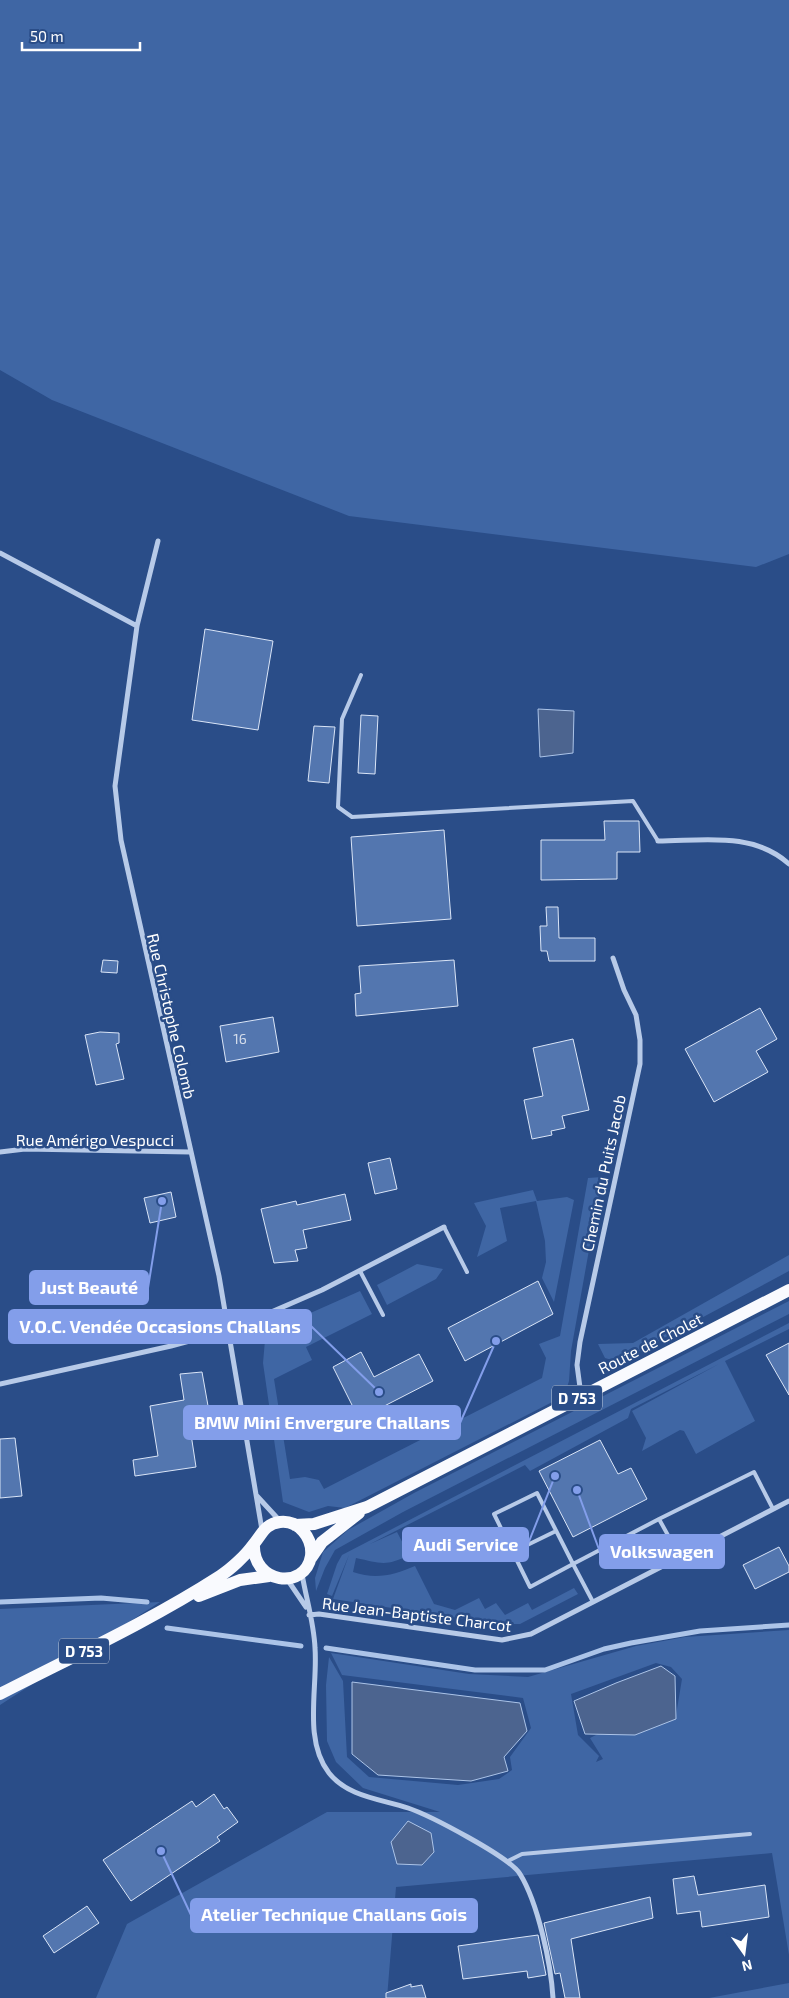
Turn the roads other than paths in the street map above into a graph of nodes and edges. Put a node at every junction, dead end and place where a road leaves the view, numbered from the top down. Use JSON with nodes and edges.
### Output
{"nodes":[{"id":1,"x":158,"y":541,"type":"dead end"},
{"id":2,"x":0,"y":553,"type":"edge"},
{"id":3,"x":137,"y":626,"type":"junction"},
{"id":4,"x":361,"y":675,"type":"dead end"},
{"id":5,"x":658,"y":842,"type":"joint"},
{"id":6,"x":789,"y":864,"type":"edge"},
{"id":7,"x":614,"y":958,"type":"dead end"},
{"id":8,"x":0,"y":1152,"type":"edge"},
{"id":9,"x":190,"y":1152,"type":"junction"},
{"id":10,"x":444,"y":1227,"type":"joint"},
{"id":11,"x":360,"y":1271,"type":"junction"},
{"id":12,"x":467,"y":1272,"type":"dead end"},
{"id":13,"x":789,"y":1290,"type":"edge"},
{"id":14,"x":383,"y":1315,"type":"dead end"},
{"id":15,"x":230,"y":1330,"type":"junction"},
{"id":16,"x":0,"y":1384,"type":"edge"},
{"id":17,"x":581,"y":1396,"type":"junction"},
{"id":18,"x":256,"y":1495,"type":"junction"},
{"id":19,"x":789,"y":1501,"type":"edge"},
{"id":20,"x":366,"y":1507,"type":"junction"},
{"id":21,"x":773,"y":1509,"type":"junction"},
{"id":22,"x":659,"y":1519,"type":"junction"},
{"id":23,"x":280,"y":1522,"type":"junction"},
{"id":24,"x":296,"y":1525,"type":"junction"},
{"id":25,"x":556,"y":1530,"type":"junction"},
{"id":26,"x":262,"y":1531,"type":"junction"},
{"id":27,"x":254,"y":1544,"type":"junction"},
{"id":28,"x":513,"y":1552,"type":"junction"},
{"id":29,"x":680,"y":1557,"type":"junction"},
{"id":30,"x":310,"y":1558,"type":"junction"},
{"id":31,"x":573,"y":1564,"type":"junction"},
{"id":32,"x":302,"y":1572,"type":"junction"},
{"id":33,"x":269,"y":1576,"type":"junction"},
{"id":34,"x":287,"y":1579,"type":"junction"},
{"id":35,"x":593,"y":1602,"type":"junction"},
{"id":36,"x":169,"y":1608,"type":"junction"},
{"id":37,"x":309,"y":1613,"type":"junction"},
{"id":38,"x":0,"y":1694,"type":"edge"},
{"id":39,"x":750,"y":1834,"type":"dead end"},
{"id":40,"x":508,"y":1860,"type":"junction"},
{"id":41,"x":553,"y":1998,"type":"edge"}],
"edges":[{"from":1,"to":3,"type":"street","name":"Rue Christophe Colomb"},
{"from":2,"to":3,"type":"street"},
{"from":3,"to":9,"type":"street","name":"Rue Christophe Colomb"},
{"from":4,"to":5,"type":"lane"},
{"from":5,"to":6,"type":"street"},
{"from":7,"to":17,"type":"street","name":"Chemin du Puits Jacob"},
{"from":8,"to":9,"type":"street","name":"Rue Amérigo Vespucci"},
{"from":9,"to":15,"type":"street","name":"Rue Christophe Colomb"},
{"from":10,"to":11,"type":"street"},
{"from":10,"to":12,"type":"lane"},
{"from":11,"to":14,"type":"lane"},
{"from":11,"to":15,"type":"street"},
{"from":13,"to":17,"type":"main road","name":"Route de Cholet","number":"D 753"},
{"from":15,"to":16,"type":"street"},
{"from":15,"to":18,"type":"street","name":"Rue Christophe Colomb"},
{"from":17,"to":20,"type":"main road","name":"Route de Cholet","number":"D 753"},
{"from":18,"to":23,"type":"street"},
{"from":18,"to":26,"type":"street","name":"Rue Christophe Colomb"},
{"from":19,"to":21,"type":"street","name":"Rue Jean-Baptiste Charcot"},
{"from":20,"to":24,"type":"main road","name":"Route de Cholet","number":"D 753"},
{"from":20,"to":30,"type":"main road","name":"Route de Cholet","number":"D 753"},
{"from":21,"to":22,"type":"lane"},
{"from":21,"to":29,"type":"street","name":"Rue Jean-Baptiste Charcot"},
{"from":22,"to":29,"type":"lane"},
{"from":22,"to":31,"type":"lane"},
{"from":23,"to":24,"type":"main road"},
{"from":23,"to":26,"type":"main road"},
{"from":24,"to":30,"type":"main road"},
{"from":25,"to":28,"type":"lane"},
{"from":25,"to":28,"type":"lane"},
{"from":25,"to":31,"type":"lane"},
{"from":26,"to":27,"type":"main road"},
{"from":27,"to":33,"type":"main road"},
{"from":27,"to":36,"type":"main road","number":"D 753"},
{"from":28,"to":31,"type":"lane"},
{"from":29,"to":35,"type":"street","name":"Rue Jean-Baptiste Charcot"},
{"from":30,"to":32,"type":"main road"},
{"from":31,"to":35,"type":"lane"},
{"from":32,"to":34,"type":"main road"},
{"from":32,"to":37,"type":"street"},
{"from":33,"to":34,"type":"main road"},
{"from":33,"to":36,"type":"main road","number":"D 753"},
{"from":34,"to":37,"type":"street"},
{"from":35,"to":37,"type":"street","name":"Rue Jean-Baptiste Charcot"},
{"from":36,"to":38,"type":"main road","number":"D 753"},
{"from":37,"to":40,"type":"street"},
{"from":39,"to":40,"type":"lane"},
{"from":40,"to":41,"type":"street"}]}
